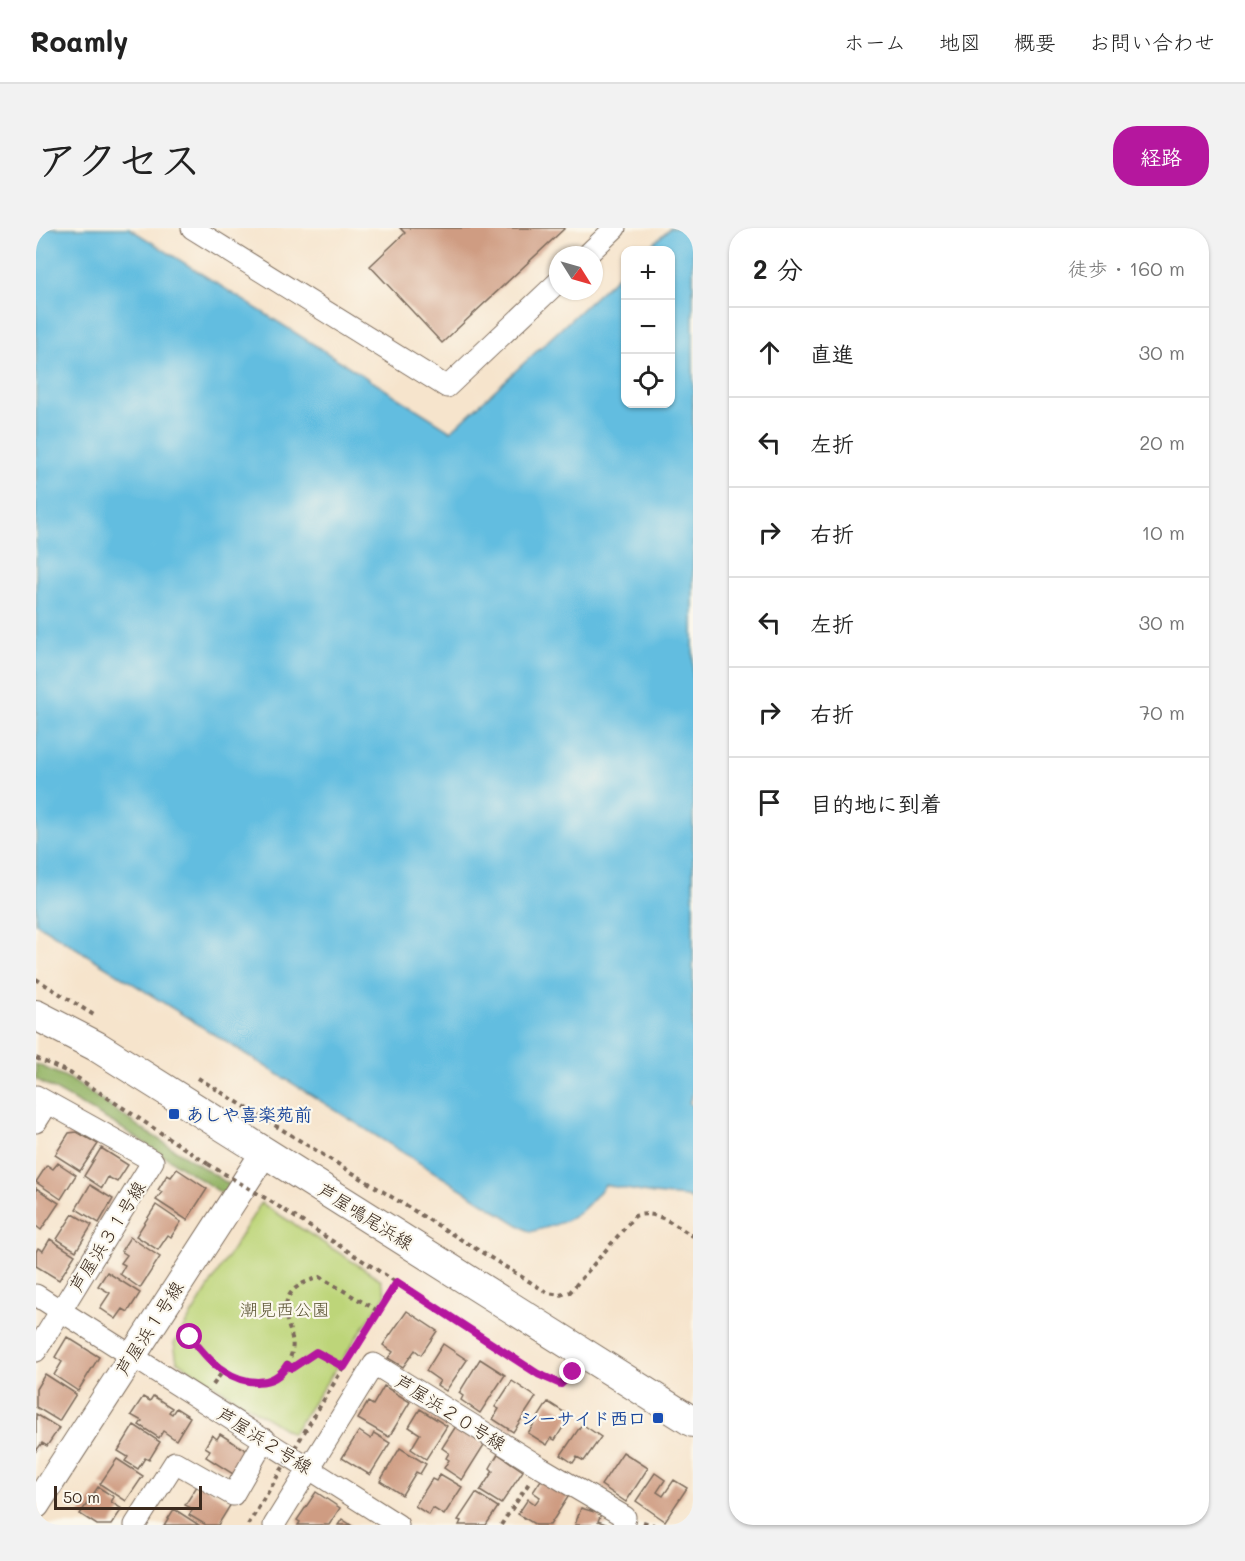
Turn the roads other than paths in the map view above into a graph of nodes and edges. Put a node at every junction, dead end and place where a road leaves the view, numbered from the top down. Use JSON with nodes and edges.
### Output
{"nodes":[{"id":1,"x":192,"y":228,"type":"edge"},
{"id":2,"x":615,"y":228,"type":"edge"},
{"id":3,"x":596,"y":246,"type":"edge"},
{"id":4,"x":549,"y":291,"type":"edge"},
{"id":5,"x":36,"y":1015,"type":"edge"},
{"id":6,"x":42,"y":1100,"type":"edge"},
{"id":7,"x":36,"y":1122,"type":"edge"},
{"id":8,"x":264,"y":1153,"type":"junction"},
{"id":9,"x":36,"y":1295,"type":"edge"},
{"id":10,"x":61,"y":1310,"type":"junction"},
{"id":11,"x":36,"y":1351,"type":"edge"},
{"id":12,"x":132,"y":1355,"type":"junction"},
{"id":13,"x":693,"y":1422,"type":"edge"},
{"id":14,"x":265,"y":1439,"type":"junction"},
{"id":15,"x":310,"y":1468,"type":"junction"},
{"id":16,"x":36,"y":1505,"type":"edge"},
{"id":17,"x":135,"y":1525,"type":"edge"},
{"id":18,"x":274,"y":1525,"type":"edge"},
{"id":19,"x":398,"y":1525,"type":"edge"},
{"id":20,"x":623,"y":1525,"type":"edge"}],
"edges":[{"from":1,"to":4,"type":"street"},
{"from":2,"to":3,"type":"street"},
{"from":5,"to":8,"type":"main road","name":"芦屋鳴尾浜線"},
{"from":6,"to":7,"type":"street"},
{"from":6,"to":10,"type":"street","name":"芦屋浜３１号線"},
{"from":8,"to":12,"type":"street","name":"芦屋浜１号線"},
{"from":8,"to":13,"type":"main road","name":"芦屋鳴尾浜線"},
{"from":9,"to":10,"type":"street","name":"芦屋浜２号線"},
{"from":10,"to":11,"type":"street","name":"芦屋浜３１号線"},
{"from":10,"to":12,"type":"street","name":"芦屋浜２号線"},
{"from":12,"to":14,"type":"street","name":"芦屋浜２号線"},
{"from":12,"to":16,"type":"street","name":"芦屋浜１号線"},
{"from":14,"to":15,"type":"street","name":"芦屋浜２号線"},
{"from":14,"to":17,"type":"street"},
{"from":15,"to":18,"type":"street"},
{"from":15,"to":19,"type":"street","name":"芦屋浜２号線"},
{"from":15,"to":20,"type":"street","name":"芦屋浜２０号線"}]}
